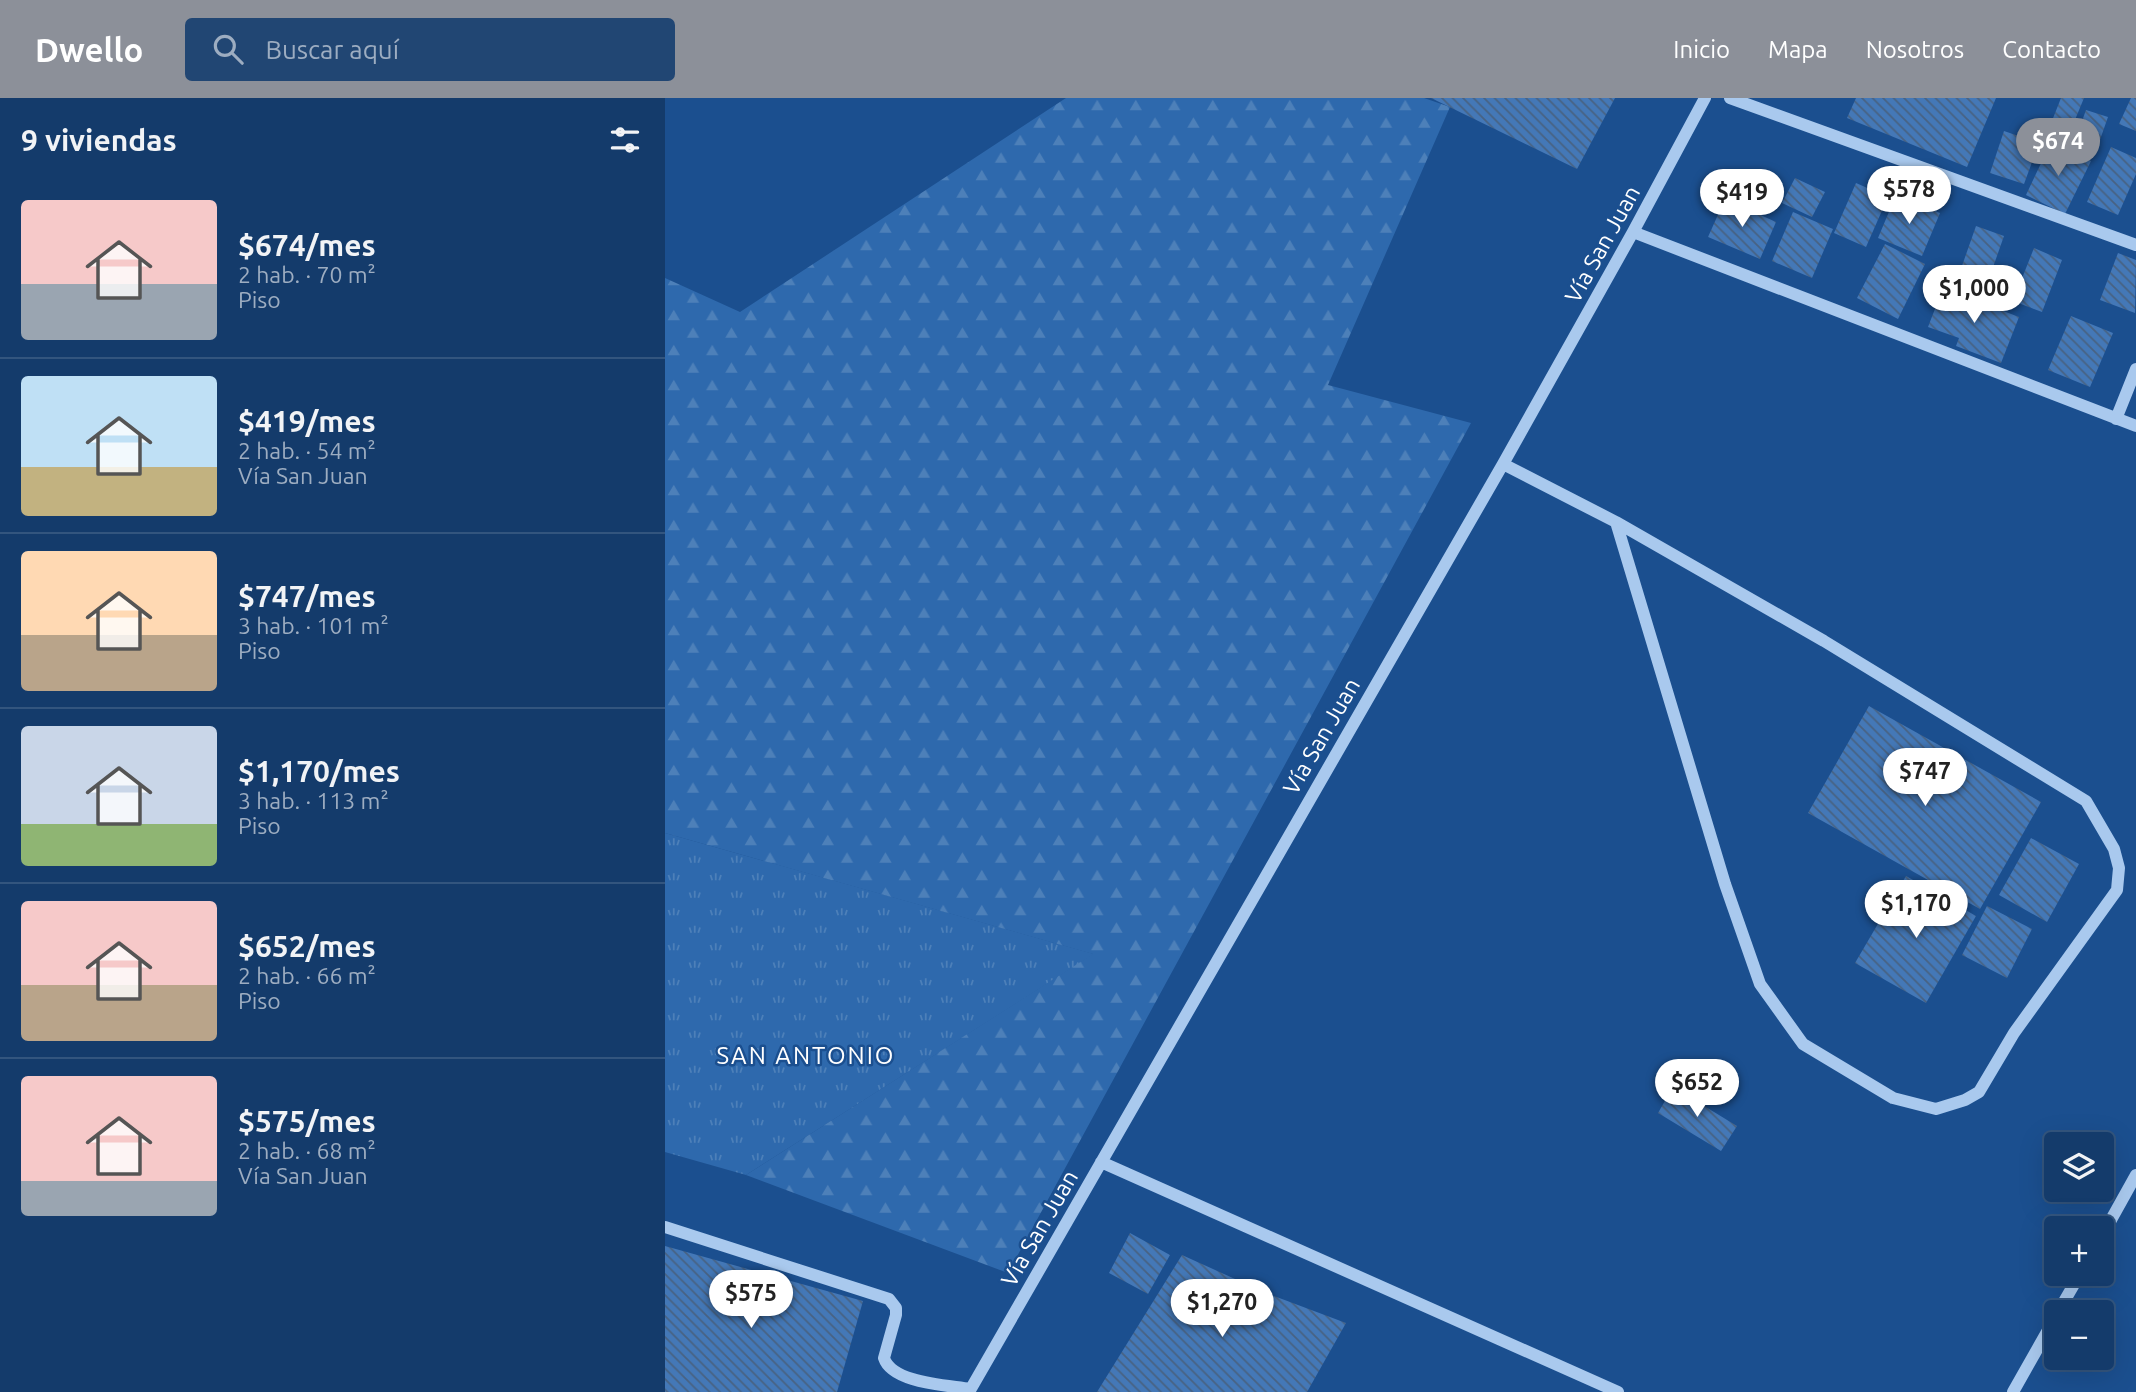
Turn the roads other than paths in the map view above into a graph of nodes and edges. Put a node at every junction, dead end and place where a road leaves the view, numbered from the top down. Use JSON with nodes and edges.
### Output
{"nodes":[{"id":1,"x":1705,"y":98,"type":"edge"},
{"id":2,"x":1730,"y":98,"type":"edge"},
{"id":3,"x":1633,"y":232,"type":"junction"},
{"id":4,"x":2136,"y":245,"type":"edge"},
{"id":5,"x":2136,"y":369,"type":"edge"},
{"id":6,"x":2116,"y":419,"type":"junction"},
{"id":7,"x":2136,"y":426,"type":"edge"},
{"id":8,"x":1503,"y":464,"type":"junction"},
{"id":9,"x":1616,"y":522,"type":"junction"},
{"id":10,"x":1101,"y":1162,"type":"junction"},
{"id":11,"x":2136,"y":1175,"type":"edge"},
{"id":12,"x":2113,"y":1216,"type":"edge"},
{"id":13,"x":665,"y":1227,"type":"edge"},
{"id":14,"x":2044,"y":1337,"type":"edge"},
{"id":15,"x":969,"y":1391,"type":"edge"},
{"id":16,"x":1618,"y":1392,"type":"edge"},
{"id":17,"x":2013,"y":1392,"type":"edge"}],
"edges":[{"from":1,"to":3,"type":"street","name":"Vía San Juan"},
{"from":2,"to":4,"type":"street"},
{"from":3,"to":6,"type":"street"},
{"from":3,"to":8,"type":"street","name":"Vía San Juan"},
{"from":5,"to":6,"type":"street"},
{"from":6,"to":7,"type":"street"},
{"from":8,"to":9,"type":"street"},
{"from":8,"to":10,"type":"street","name":"Vía San Juan"},
{"from":9,"to":9,"type":"street"},
{"from":10,"to":15,"type":"street","name":"Vía San Juan"},
{"from":10,"to":16,"type":"street"},
{"from":11,"to":12,"type":"street"},
{"from":13,"to":15,"type":"street"},
{"from":14,"to":17,"type":"street"}]}
